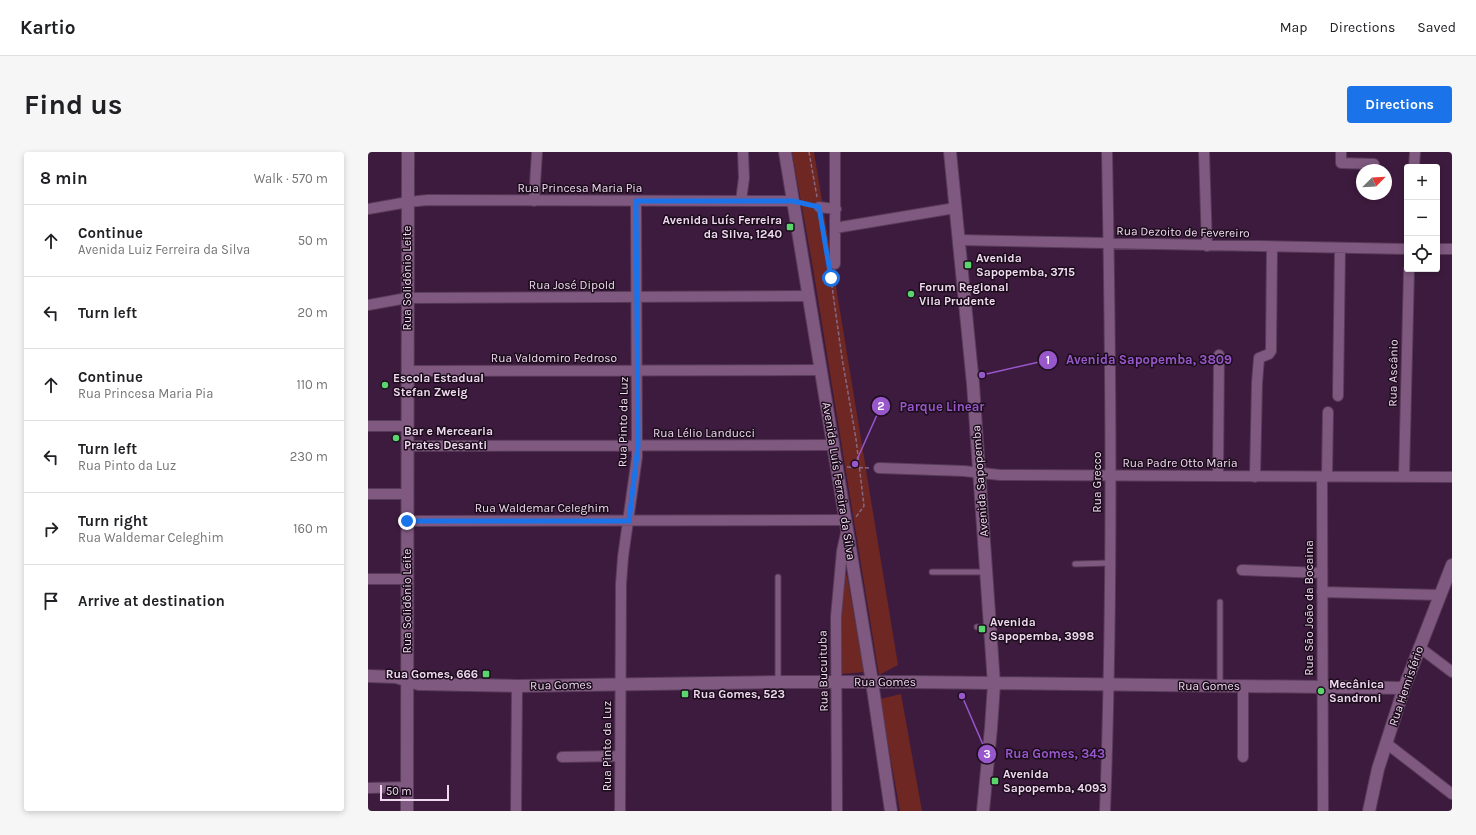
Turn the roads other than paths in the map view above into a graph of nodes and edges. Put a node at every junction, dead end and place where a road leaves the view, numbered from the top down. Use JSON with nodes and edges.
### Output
{"nodes":[{"id":1,"x":408,"y":152,"type":"edge"},
{"id":2,"x":537,"y":152,"type":"edge"},
{"id":3,"x":743,"y":152,"type":"edge"},
{"id":4,"x":785,"y":152,"type":"edge"},
{"id":5,"x":835,"y":152,"type":"edge"},
{"id":6,"x":950,"y":152,"type":"edge"},
{"id":7,"x":1107,"y":152,"type":"edge"},
{"id":8,"x":1204,"y":152,"type":"edge"},
{"id":9,"x":1341,"y":152,"type":"edge"},
{"id":10,"x":1415,"y":152,"type":"edge"},
{"id":11,"x":1374,"y":164,"type":"dead end"},
{"id":12,"x":1414,"y":164,"type":"edge"},
{"id":13,"x":534,"y":201,"type":"junction"},
{"id":14,"x":636,"y":201,"type":"junction"},
{"id":15,"x":742,"y":201,"type":"junction"},
{"id":16,"x":793,"y":201,"type":"junction"},
{"id":17,"x":408,"y":202,"type":"junction"},
{"id":18,"x":819,"y":207,"type":"road end"},
{"id":19,"x":955,"y":208,"type":"junction"},
{"id":20,"x":368,"y":209,"type":"edge"},
{"id":21,"x":836,"y":209,"type":"junction"},
{"id":22,"x":835,"y":228,"type":"junction"},
{"id":23,"x":959,"y":240,"type":"junction"},
{"id":24,"x":1108,"y":244,"type":"junction"},
{"id":25,"x":1207,"y":246,"type":"junction"},
{"id":26,"x":1272,"y":247,"type":"junction"},
{"id":27,"x":1340,"y":248,"type":"junction"},
{"id":28,"x":1404,"y":249,"type":"edge"},
{"id":29,"x":1440,"y":249,"type":"edge"},
{"id":30,"x":1452,"y":249,"type":"edge"},
{"id":31,"x":833,"y":267,"type":"road end"},
{"id":32,"x":1409,"y":272,"type":"edge"},
{"id":33,"x":808,"y":296,"type":"junction"},
{"id":34,"x":407,"y":298,"type":"junction"},
{"id":35,"x":636,"y":298,"type":"junction"},
{"id":36,"x":368,"y":305,"type":"edge"},
{"id":37,"x":1219,"y":355,"type":"dead end"},
{"id":38,"x":821,"y":370,"type":"junction"},
{"id":39,"x":407,"y":371,"type":"junction"},
{"id":40,"x":637,"y":371,"type":"junction"},
{"id":41,"x":1338,"y":396,"type":"dead end"},
{"id":42,"x":1328,"y":412,"type":"dead end"},
{"id":43,"x":368,"y":426,"type":"edge"},
{"id":44,"x":407,"y":426,"type":"junction"},
{"id":45,"x":833,"y":445,"type":"junction"},
{"id":46,"x":407,"y":446,"type":"junction"},
{"id":47,"x":638,"y":446,"type":"junction"},
{"id":48,"x":879,"y":468,"type":"road end"},
{"id":49,"x":979,"y":473,"type":"junction"},
{"id":50,"x":1110,"y":476,"type":"junction"},
{"id":51,"x":1218,"y":476,"type":"junction"},
{"id":52,"x":1255,"y":477,"type":"junction"},
{"id":53,"x":1324,"y":477,"type":"junction"},
{"id":54,"x":1404,"y":477,"type":"junction"},
{"id":55,"x":1452,"y":477,"type":"edge"},
{"id":56,"x":368,"y":494,"type":"edge"},
{"id":57,"x":407,"y":494,"type":"junction"},
{"id":58,"x":407,"y":521,"type":"junction"},
{"id":59,"x":629,"y":521,"type":"junction"},
{"id":60,"x":849,"y":523,"type":"junction"},
{"id":61,"x":1110,"y":563,"type":"junction"},
{"id":62,"x":1075,"y":564,"type":"dead end"},
{"id":63,"x":1242,"y":570,"type":"dead end"},
{"id":64,"x":932,"y":572,"type":"dead end"},
{"id":65,"x":986,"y":572,"type":"junction"},
{"id":66,"x":1322,"y":573,"type":"junction"},
{"id":67,"x":1451,"y":573,"type":"edge"},
{"id":68,"x":778,"y":577,"type":"dead end"},
{"id":69,"x":368,"y":579,"type":"edge"},
{"id":70,"x":407,"y":579,"type":"junction"},
{"id":71,"x":1322,"y":592,"type":"junction"},
{"id":72,"x":1440,"y":594,"type":"junction"},
{"id":73,"x":1220,"y":602,"type":"dead end"},
{"id":74,"x":977,"y":627,"type":"dead end"},
{"id":75,"x":990,"y":628,"type":"junction"},
{"id":76,"x":1419,"y":647,"type":"junction"},
{"id":77,"x":1452,"y":672,"type":"edge"},
{"id":78,"x":368,"y":676,"type":"edge"},
{"id":79,"x":406,"y":681,"type":"junction"},
{"id":80,"x":778,"y":682,"type":"junction"},
{"id":81,"x":837,"y":682,"type":"junction"},
{"id":82,"x":872,"y":682,"type":"junction"},
{"id":83,"x":620,"y":684,"type":"junction"},
{"id":84,"x":994,"y":684,"type":"junction"},
{"id":85,"x":1109,"y":685,"type":"junction"},
{"id":86,"x":517,"y":686,"type":"junction"},
{"id":87,"x":1220,"y":686,"type":"junction"},
{"id":88,"x":1243,"y":686,"type":"junction"},
{"id":89,"x":1322,"y":687,"type":"junction"},
{"id":90,"x":1404,"y":688,"type":"junction"},
{"id":91,"x":1386,"y":743,"type":"junction"},
{"id":92,"x":620,"y":756,"type":"junction"},
{"id":93,"x":562,"y":757,"type":"dead end"},
{"id":94,"x":1243,"y":758,"type":"dead end"},
{"id":95,"x":407,"y":787,"type":"junction"},
{"id":96,"x":368,"y":788,"type":"edge"},
{"id":97,"x":1452,"y":794,"type":"edge"},
{"id":98,"x":407,"y":811,"type":"edge"},
{"id":99,"x":516,"y":811,"type":"edge"},
{"id":100,"x":620,"y":811,"type":"edge"},
{"id":101,"x":837,"y":811,"type":"edge"},
{"id":102,"x":891,"y":811,"type":"edge"},
{"id":103,"x":983,"y":811,"type":"edge"},
{"id":104,"x":1105,"y":811,"type":"edge"},
{"id":105,"x":1323,"y":811,"type":"edge"},
{"id":106,"x":1369,"y":811,"type":"edge"}],
"edges":[{"from":1,"to":17,"type":"street","name":"Rua Solidônio Leite"},
{"from":2,"to":13,"type":"street"},
{"from":3,"to":15,"type":"street"},
{"from":4,"to":16,"type":"street","name":"Avenida Luís Ferreira da Silva"},
{"from":5,"to":21,"type":"street"},
{"from":6,"to":19,"type":"street","name":"Avenida Sapopemba"},
{"from":7,"to":24,"type":"street","name":"Rua Grecco"},
{"from":8,"to":25,"type":"street"},
{"from":9,"to":11,"type":"street"},
{"from":10,"to":12,"type":"street"},
{"from":13,"to":14,"type":"street","name":"Rua Princesa Maria Pia"},
{"from":13,"to":17,"type":"street","name":"Rua Princesa Maria Pia"},
{"from":14,"to":15,"type":"street","name":"Rua Princesa Maria Pia"},
{"from":14,"to":35,"type":"street","name":"Rua Pinto da Luz"},
{"from":15,"to":16,"type":"street","name":"Rua Princesa Maria Pia"},
{"from":16,"to":33,"type":"street","name":"Avenida Luís Ferreira da Silva"},
{"from":17,"to":20,"type":"street","name":"Rua Princesa Maria Pia"},
{"from":17,"to":34,"type":"street","name":"Rua Solidônio Leite"},
{"from":18,"to":21,"type":"street"},
{"from":19,"to":22,"type":"street"},
{"from":19,"to":23,"type":"street","name":"Avenida Sapopemba"},
{"from":21,"to":22,"type":"street"},
{"from":22,"to":31,"type":"street"},
{"from":23,"to":24,"type":"street","name":"Rua Dezoito de Fevereiro"},
{"from":23,"to":49,"type":"street","name":"Avenida Sapopemba"},
{"from":24,"to":25,"type":"street","name":"Rua Dezoito de Fevereiro"},
{"from":24,"to":50,"type":"street","name":"Rua Grecco"},
{"from":25,"to":26,"type":"street","name":"Rua Dezoito de Fevereiro"},
{"from":26,"to":27,"type":"street","name":"Rua Dezoito de Fevereiro"},
{"from":26,"to":52,"type":"street"},
{"from":27,"to":28,"type":"street","name":"Rua Dezoito de Fevereiro"},
{"from":27,"to":41,"type":"street"},
{"from":29,"to":30,"type":"street"},
{"from":32,"to":54,"type":"street","name":"Rua Ascânio"},
{"from":33,"to":35,"type":"street","name":"Rua José Dipold"},
{"from":33,"to":38,"type":"street","name":"Avenida Luís Ferreira da Silva"},
{"from":34,"to":35,"type":"street","name":"Rua José Dipold"},
{"from":34,"to":36,"type":"street","name":"Rua José Dipold"},
{"from":34,"to":39,"type":"street","name":"Rua Solidônio Leite"},
{"from":35,"to":40,"type":"street","name":"Rua Pinto da Luz"},
{"from":37,"to":51,"type":"street"},
{"from":38,"to":40,"type":"street","name":"Rua Valdomiro Pedroso"},
{"from":38,"to":45,"type":"street","name":"Avenida Luís Ferreira da Silva"},
{"from":39,"to":40,"type":"street","name":"Rua Valdomiro Pedroso"},
{"from":39,"to":44,"type":"street","name":"Rua Solidônio Leite"},
{"from":40,"to":47,"type":"street","name":"Rua Pinto da Luz"},
{"from":42,"to":53,"type":"street","name":"Rua São João da Bocaina"},
{"from":43,"to":44,"type":"street"},
{"from":44,"to":46,"type":"street","name":"Rua Solidônio Leite"},
{"from":45,"to":47,"type":"street","name":"Rua Lélio Landucci"},
{"from":45,"to":60,"type":"street","name":"Avenida Luís Ferreira da Silva"},
{"from":46,"to":47,"type":"street","name":"Rua Lélio Landucci"},
{"from":46,"to":57,"type":"street","name":"Rua Solidônio Leite"},
{"from":47,"to":59,"type":"street","name":"Rua Pinto da Luz"},
{"from":48,"to":49,"type":"street","name":"Rua Padre Otto Maria"},
{"from":49,"to":50,"type":"street","name":"Rua Padre Otto Maria"},
{"from":49,"to":65,"type":"street","name":"Avenida Sapopemba"},
{"from":50,"to":51,"type":"street","name":"Rua Padre Otto Maria"},
{"from":50,"to":61,"type":"street","name":"Rua Grecco"},
{"from":51,"to":52,"type":"street","name":"Rua Padre Otto Maria"},
{"from":52,"to":53,"type":"street","name":"Rua Padre Otto Maria"},
{"from":53,"to":54,"type":"street","name":"Rua Padre Otto Maria"},
{"from":53,"to":66,"type":"street","name":"Rua São João da Bocaina"},
{"from":54,"to":55,"type":"street","name":"Rua Padre Otto Maria"},
{"from":56,"to":57,"type":"street"},
{"from":57,"to":58,"type":"street","name":"Rua Solidônio Leite"},
{"from":58,"to":59,"type":"street","name":"Rua Waldemar Celeghim"},
{"from":58,"to":70,"type":"street","name":"Rua Solidônio Leite"},
{"from":59,"to":60,"type":"street","name":"Rua Waldemar Celeghim"},
{"from":59,"to":83,"type":"street","name":"Rua Pinto da Luz"},
{"from":60,"to":81,"type":"street","name":"Rua Bucuituba"},
{"from":60,"to":82,"type":"street","name":"Avenida Luís Ferreira da Silva"},
{"from":61,"to":62,"type":"lane"},
{"from":61,"to":85,"type":"street","name":"Rua Grecco"},
{"from":63,"to":66,"type":"street"},
{"from":64,"to":65,"type":"lane"},
{"from":65,"to":75,"type":"street","name":"Avenida Sapopemba"},
{"from":66,"to":71,"type":"street","name":"Rua São João da Bocaina"},
{"from":67,"to":72,"type":"street","name":"Rua Hemisfério"},
{"from":68,"to":80,"type":"lane"},
{"from":69,"to":70,"type":"street"},
{"from":70,"to":79,"type":"street","name":"Rua Solidônio Leite"},
{"from":71,"to":72,"type":"street"},
{"from":71,"to":89,"type":"street","name":"Rua São João da Bocaina"},
{"from":72,"to":76,"type":"street","name":"Rua Hemisfério"},
{"from":73,"to":87,"type":"lane"},
{"from":74,"to":75,"type":"lane"},
{"from":75,"to":84,"type":"street","name":"Avenida Sapopemba"},
{"from":76,"to":77,"type":"street"},
{"from":76,"to":90,"type":"street","name":"Rua Hemisfério"},
{"from":78,"to":79,"type":"street","name":"Rua Gomes"},
{"from":79,"to":86,"type":"street","name":"Rua Gomes"},
{"from":79,"to":95,"type":"street","name":"Rua Solidônio Leite"},
{"from":80,"to":81,"type":"street","name":"Rua Gomes"},
{"from":80,"to":83,"type":"street","name":"Rua Gomes"},
{"from":81,"to":82,"type":"street","name":"Rua Gomes"},
{"from":81,"to":101,"type":"street","name":"Rua Bucuituba"},
{"from":82,"to":84,"type":"street","name":"Rua Gomes"},
{"from":82,"to":102,"type":"street","name":"Avenida Luís Ferreira da Silva"},
{"from":83,"to":86,"type":"street","name":"Rua Gomes"},
{"from":83,"to":92,"type":"street","name":"Rua Pinto da Luz"},
{"from":84,"to":85,"type":"street","name":"Rua Gomes"},
{"from":84,"to":103,"type":"street","name":"Avenida Sapopemba"},
{"from":85,"to":87,"type":"street","name":"Rua Gomes"},
{"from":85,"to":104,"type":"street","name":"Rua Grecco"},
{"from":86,"to":99,"type":"street"},
{"from":87,"to":88,"type":"street","name":"Rua Gomes"},
{"from":88,"to":89,"type":"street","name":"Rua Gomes"},
{"from":88,"to":94,"type":"street"},
{"from":89,"to":90,"type":"street","name":"Rua Gomes"},
{"from":89,"to":105,"type":"street","name":"Rua São João da Bocaina"},
{"from":90,"to":91,"type":"street","name":"Rua Hemisfério"},
{"from":91,"to":97,"type":"street"},
{"from":91,"to":106,"type":"street","name":"Rua Hemisfério"},
{"from":92,"to":93,"type":"street"},
{"from":92,"to":100,"type":"street","name":"Rua Pinto da Luz"},
{"from":95,"to":96,"type":"street"},
{"from":95,"to":98,"type":"street","name":"Rua Solidônio Leite"}]}
